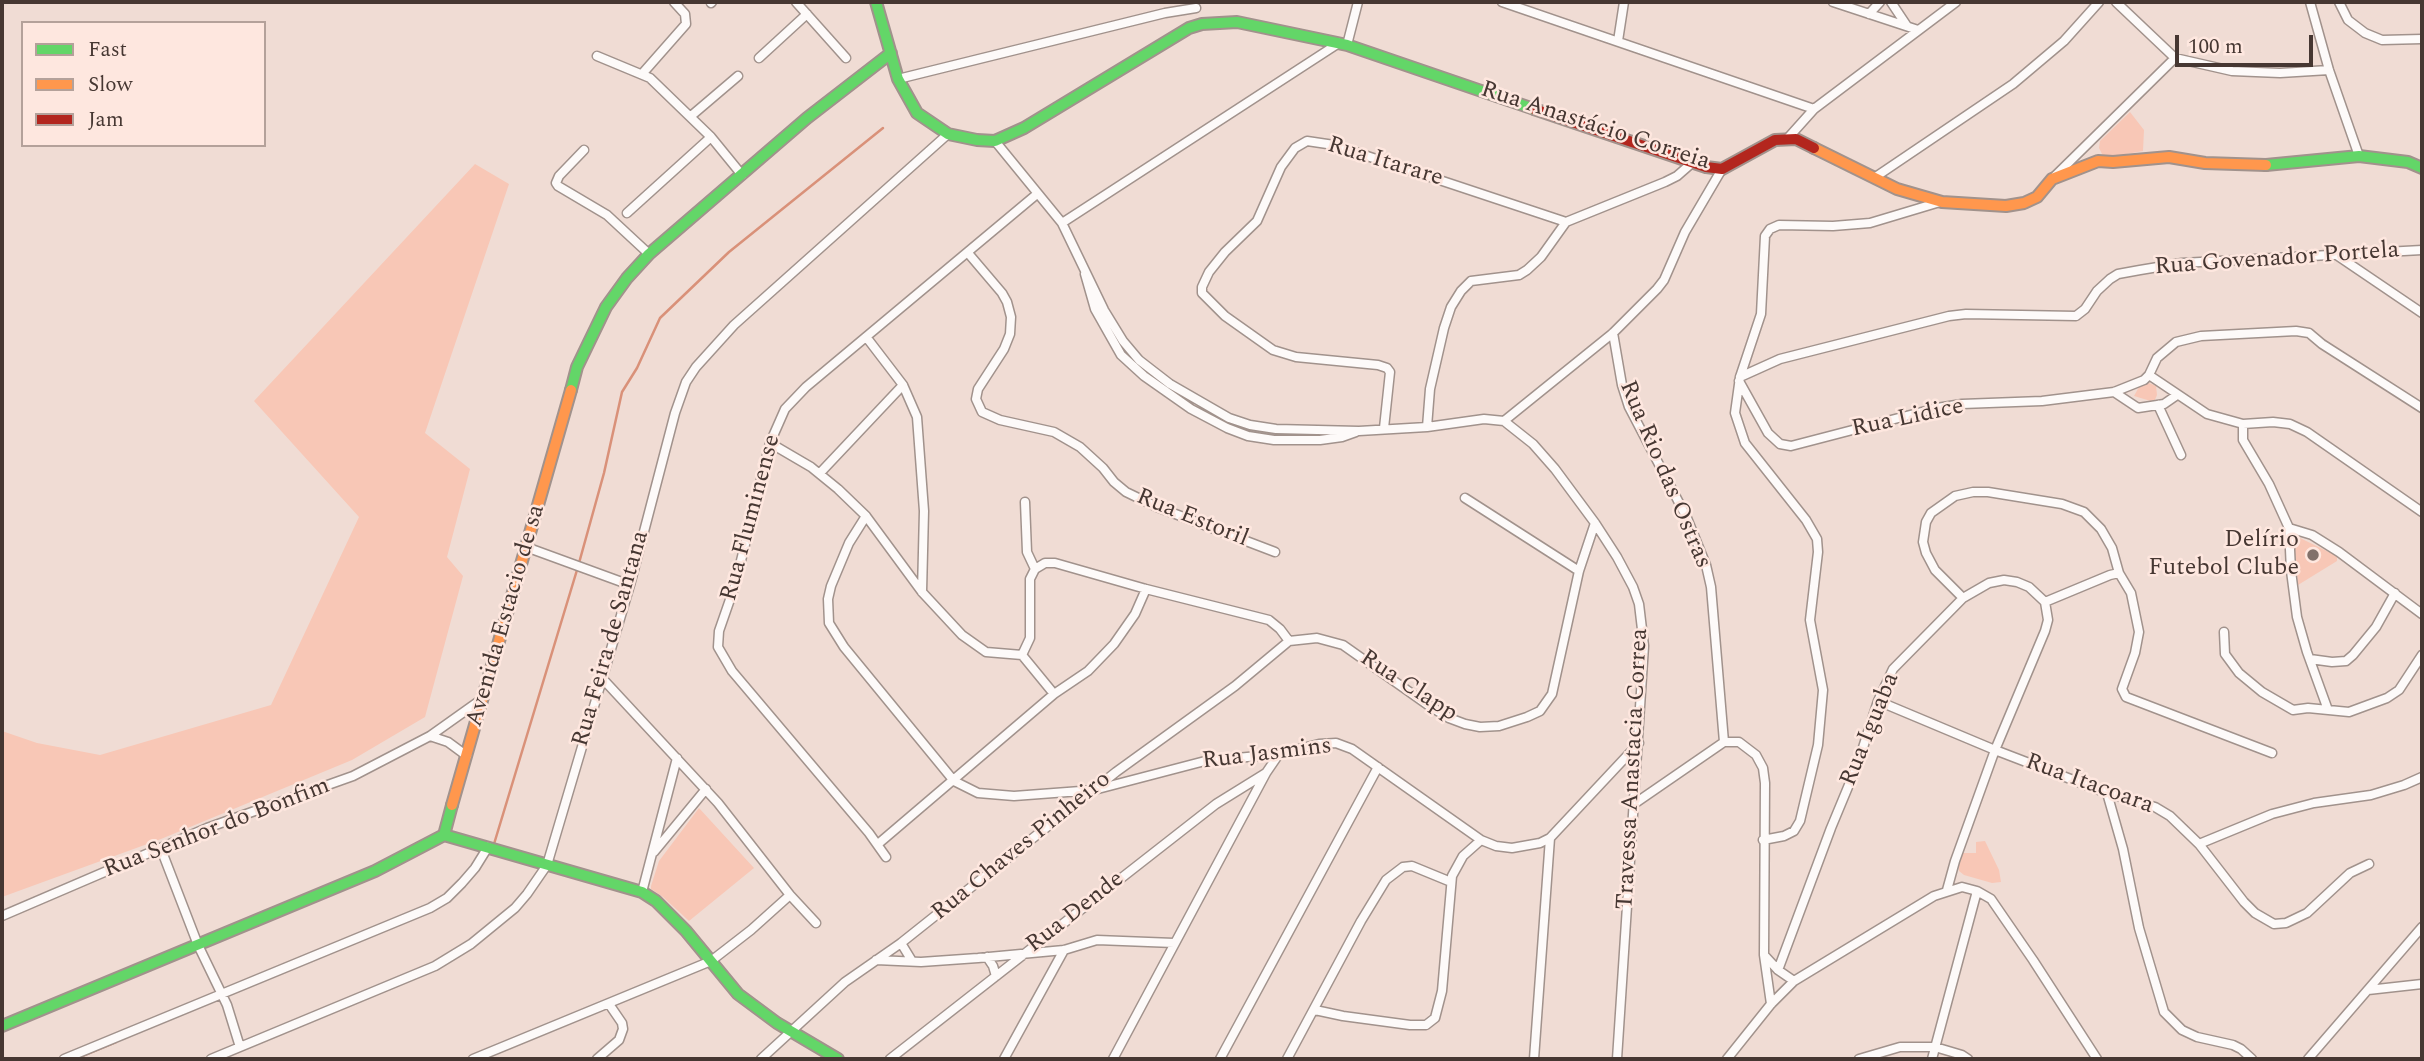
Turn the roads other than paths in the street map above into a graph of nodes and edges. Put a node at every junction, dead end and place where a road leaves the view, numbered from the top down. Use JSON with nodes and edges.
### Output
{"nodes":[{"id":1,"x":674,"y":2,"type":"edge"},
{"id":2,"x":796,"y":2,"type":"edge"},
{"id":3,"x":876,"y":2,"type":"edge"},
{"id":4,"x":1358,"y":2,"type":"edge"},
{"id":5,"x":1502,"y":2,"type":"edge"},
{"id":6,"x":1624,"y":2,"type":"edge"},
{"id":7,"x":1833,"y":2,"type":"edge"},
{"id":8,"x":1880,"y":2,"type":"edge"},
{"id":9,"x":1891,"y":2,"type":"edge"},
{"id":10,"x":1956,"y":2,"type":"edge"},
{"id":11,"x":2099,"y":2,"type":"edge"},
{"id":12,"x":2116,"y":2,"type":"edge"},
{"id":13,"x":2309,"y":2,"type":"edge"},
{"id":14,"x":2339,"y":2,"type":"edge"},
{"id":15,"x":1197,"y":5,"type":"edge"},
{"id":16,"x":807,"y":14,"type":"junction"},
{"id":17,"x":1869,"y":14,"type":"junction"},
{"id":18,"x":1896,"y":23,"type":"junction"},
{"id":19,"x":1202,"y":24,"type":"junction"},
{"id":20,"x":1908,"y":26,"type":"junction"},
{"id":21,"x":1918,"y":30,"type":"junction"},
{"id":22,"x":2422,"y":39,"type":"edge"},
{"id":23,"x":1618,"y":41,"type":"junction"},
{"id":24,"x":1343,"y":44,"type":"junction"},
{"id":25,"x":1899,"y":45,"type":"junction"},
{"id":26,"x":891,"y":53,"type":"junction"},
{"id":27,"x":597,"y":56,"type":"dead end"},
{"id":28,"x":759,"y":58,"type":"dead end"},
{"id":29,"x":846,"y":58,"type":"dead end"},
{"id":30,"x":2175,"y":58,"type":"junction"},
{"id":31,"x":2329,"y":70,"type":"junction"},
{"id":32,"x":642,"y":74,"type":"junction"},
{"id":33,"x":738,"y":76,"type":"dead end"},
{"id":34,"x":898,"y":79,"type":"junction"},
{"id":35,"x":1814,"y":109,"type":"junction"},
{"id":36,"x":691,"y":116,"type":"junction"},
{"id":37,"x":948,"y":134,"type":"junction"},
{"id":38,"x":711,"y":137,"type":"junction"},
{"id":39,"x":1788,"y":138,"type":"junction"},
{"id":40,"x":995,"y":141,"type":"junction"},
{"id":41,"x":584,"y":150,"type":"dead end"},
{"id":42,"x":2359,"y":156,"type":"junction"},
{"id":43,"x":1693,"y":162,"type":"junction"},
{"id":44,"x":2422,"y":168,"type":"edge"},
{"id":45,"x":1722,"y":169,"type":"junction"},
{"id":46,"x":742,"y":175,"type":"junction"},
{"id":47,"x":1874,"y":178,"type":"junction"},
{"id":48,"x":2052,"y":179,"type":"junction"},
{"id":49,"x":1037,"y":194,"type":"junction"},
{"id":50,"x":1942,"y":202,"type":"junction"},
{"id":51,"x":627,"y":213,"type":"dead end"},
{"id":52,"x":1566,"y":222,"type":"junction"},
{"id":53,"x":1062,"y":223,"type":"junction"},
{"id":54,"x":2422,"y":250,"type":"edge"},
{"id":55,"x":968,"y":253,"type":"junction"},
{"id":56,"x":649,"y":254,"type":"junction"},
{"id":57,"x":2337,"y":256,"type":"junction"},
{"id":58,"x":2422,"y":313,"type":"edge"},
{"id":59,"x":1613,"y":333,"type":"junction"},
{"id":60,"x":867,"y":338,"type":"junction"},
{"id":61,"x":2146,"y":377,"type":"junction"},
{"id":62,"x":1740,"y":379,"type":"junction"},
{"id":63,"x":903,"y":385,"type":"junction"},
{"id":64,"x":2114,"y":392,"type":"junction"},
{"id":65,"x":2177,"y":395,"type":"junction"},
{"id":66,"x":2158,"y":405,"type":"junction"},
{"id":67,"x":2422,"y":408,"type":"edge"},
{"id":68,"x":1504,"y":421,"type":"junction"},
{"id":69,"x":2243,"y":424,"type":"junction"},
{"id":70,"x":1427,"y":427,"type":"junction"},
{"id":71,"x":1384,"y":428,"type":"junction"},
{"id":72,"x":770,"y":443,"type":"junction"},
{"id":73,"x":2181,"y":455,"type":"dead end"},
{"id":74,"x":820,"y":472,"type":"junction"},
{"id":75,"x":1465,"y":498,"type":"dead end"},
{"id":76,"x":1025,"y":502,"type":"dead end"},
{"id":77,"x":2422,"y":512,"type":"edge"},
{"id":78,"x":866,"y":516,"type":"junction"},
{"id":79,"x":1595,"y":523,"type":"junction"},
{"id":80,"x":2290,"y":528,"type":"junction"},
{"id":81,"x":526,"y":547,"type":"junction"},
{"id":82,"x":1275,"y":552,"type":"dead end"},
{"id":83,"x":1035,"y":569,"type":"junction"},
{"id":84,"x":1579,"y":571,"type":"junction"},
{"id":85,"x":2119,"y":573,"type":"junction"},
{"id":86,"x":630,"y":585,"type":"junction"},
{"id":87,"x":1146,"y":589,"type":"junction"},
{"id":88,"x":922,"y":592,"type":"junction"},
{"id":89,"x":2395,"y":593,"type":"junction"},
{"id":90,"x":1963,"y":598,"type":"junction"},
{"id":91,"x":2045,"y":602,"type":"junction"},
{"id":92,"x":2422,"y":614,"type":"edge"},
{"id":93,"x":2224,"y":632,"type":"dead end"},
{"id":94,"x":1289,"y":641,"type":"junction"},
{"id":95,"x":2422,"y":654,"type":"edge"},
{"id":96,"x":1022,"y":655,"type":"junction"},
{"id":97,"x":2310,"y":659,"type":"junction"},
{"id":98,"x":601,"y":677,"type":"junction"},
{"id":99,"x":1055,"y":694,"type":"junction"},
{"id":100,"x":484,"y":698,"type":"junction"},
{"id":101,"x":1878,"y":701,"type":"junction"},
{"id":102,"x":2328,"y":710,"type":"junction"},
{"id":103,"x":430,"y":736,"type":"junction"},
{"id":104,"x":1639,"y":743,"type":"junction"},
{"id":105,"x":1724,"y":743,"type":"junction"},
{"id":106,"x":1995,"y":750,"type":"junction"},
{"id":107,"x":2272,"y":753,"type":"dead end"},
{"id":108,"x":1279,"y":754,"type":"junction"},
{"id":109,"x":467,"y":756,"type":"junction"},
{"id":110,"x":677,"y":758,"type":"junction"},
{"id":111,"x":1378,"y":767,"type":"junction"},
{"id":112,"x":1266,"y":774,"type":"junction"},
{"id":113,"x":2422,"y":777,"type":"edge"},
{"id":114,"x":954,"y":781,"type":"junction"},
{"id":115,"x":706,"y":789,"type":"junction"},
{"id":116,"x":1094,"y":789,"type":"junction"},
{"id":117,"x":2107,"y":793,"type":"junction"},
{"id":118,"x":1634,"y":804,"type":"junction"},
{"id":119,"x":444,"y":835,"type":"junction"},
{"id":120,"x":1550,"y":838,"type":"junction"},
{"id":121,"x":1480,"y":840,"type":"junction"},
{"id":122,"x":1763,"y":840,"type":"junction"},
{"id":123,"x":878,"y":844,"type":"junction"},
{"id":124,"x":2199,"y":844,"type":"junction"},
{"id":125,"x":488,"y":847,"type":"junction"},
{"id":126,"x":161,"y":849,"type":"junction"},
{"id":127,"x":653,"y":854,"type":"junction"},
{"id":128,"x":886,"y":857,"type":"dead end"},
{"id":129,"x":2369,"y":864,"type":"dead end"},
{"id":130,"x":547,"y":865,"type":"junction"},
{"id":131,"x":1451,"y":882,"type":"junction"},
{"id":132,"x":1947,"y":890,"type":"junction"},
{"id":133,"x":1977,"y":891,"type":"junction"},
{"id":134,"x":642,"y":892,"type":"junction"},
{"id":135,"x":789,"y":895,"type":"junction"},
{"id":136,"x":2,"y":916,"type":"edge"},
{"id":137,"x":816,"y":923,"type":"dead end"},
{"id":138,"x":2422,"y":927,"type":"edge"},
{"id":139,"x":901,"y":943,"type":"junction"},
{"id":140,"x":1174,"y":943,"type":"junction"},
{"id":141,"x":198,"y":945,"type":"junction"},
{"id":142,"x":1064,"y":950,"type":"junction"},
{"id":143,"x":1025,"y":953,"type":"junction"},
{"id":144,"x":1764,"y":955,"type":"junction"},
{"id":145,"x":987,"y":957,"type":"junction"},
{"id":146,"x":876,"y":960,"type":"junction"},
{"id":147,"x":711,"y":961,"type":"junction"},
{"id":148,"x":912,"y":961,"type":"junction"},
{"id":149,"x":1778,"y":970,"type":"junction"},
{"id":150,"x":996,"y":976,"type":"junction"},
{"id":151,"x":1794,"y":981,"type":"junction"},
{"id":152,"x":2422,"y":985,"type":"edge"},
{"id":153,"x":2368,"y":990,"type":"junction"},
{"id":154,"x":222,"y":995,"type":"junction"},
{"id":155,"x":609,"y":1004,"type":"junction"},
{"id":156,"x":1771,"y":1004,"type":"junction"},
{"id":157,"x":1315,"y":1010,"type":"junction"},
{"id":158,"x":2,"y":1026,"type":"edge"},
{"id":159,"x":792,"y":1033,"type":"junction"},
{"id":160,"x":240,"y":1047,"type":"junction"},
{"id":161,"x":1935,"y":1047,"type":"junction"},
{"id":162,"x":64,"y":1059,"type":"edge"},
{"id":163,"x":211,"y":1059,"type":"edge"},
{"id":164,"x":473,"y":1059,"type":"edge"},
{"id":165,"x":597,"y":1059,"type":"edge"},
{"id":166,"x":761,"y":1059,"type":"edge"},
{"id":167,"x":838,"y":1059,"type":"edge"},
{"id":168,"x":890,"y":1059,"type":"edge"},
{"id":169,"x":1004,"y":1059,"type":"edge"},
{"id":170,"x":1113,"y":1059,"type":"edge"},
{"id":171,"x":1220,"y":1059,"type":"edge"},
{"id":172,"x":1287,"y":1059,"type":"edge"},
{"id":173,"x":1534,"y":1059,"type":"edge"},
{"id":174,"x":1617,"y":1059,"type":"edge"},
{"id":175,"x":1727,"y":1059,"type":"edge"},
{"id":176,"x":1859,"y":1059,"type":"edge"},
{"id":177,"x":1932,"y":1059,"type":"edge"},
{"id":178,"x":1968,"y":1059,"type":"edge"},
{"id":179,"x":2097,"y":1059,"type":"edge"},
{"id":180,"x":2252,"y":1059,"type":"edge"},
{"id":181,"x":2308,"y":1059,"type":"edge"}],
"edges":[{"from":1,"to":32,"type":"street"},
{"from":2,"to":16,"type":"street"},
{"from":3,"to":26,"type":"street"},
{"from":4,"to":24,"type":"street"},
{"from":5,"to":23,"type":"street"},
{"from":6,"to":23,"type":"street"},
{"from":7,"to":17,"type":"street"},
{"from":8,"to":17,"type":"street"},
{"from":9,"to":20,"type":"street"},
{"from":10,"to":21,"type":"street"},
{"from":11,"to":47,"type":"street"},
{"from":12,"to":30,"type":"street"},
{"from":13,"to":31,"type":"street"},
{"from":14,"to":22,"type":"street"},
{"from":15,"to":19,"type":"street"},
{"from":15,"to":34,"type":"street"},
{"from":16,"to":28,"type":"street"},
{"from":16,"to":29,"type":"street"},
{"from":17,"to":18,"type":"street"},
{"from":18,"to":20,"type":"street"},
{"from":18,"to":25,"type":"street"},
{"from":19,"to":24,"type":"street","name":"Rua Anastácio Correia"},
{"from":19,"to":40,"type":"street","name":"Rua Anastácio Correia"},
{"from":20,"to":21,"type":"street"},
{"from":21,"to":25,"type":"street"},
{"from":23,"to":35,"type":"street"},
{"from":24,"to":43,"type":"street","name":"Rua Anastácio Correia"},
{"from":24,"to":53,"type":"street"},
{"from":25,"to":35,"type":"street"},
{"from":26,"to":34,"type":"street"},
{"from":26,"to":46,"type":"street","name":"Avenida Estacio de sa"},
{"from":27,"to":32,"type":"street"},
{"from":30,"to":31,"type":"street"},
{"from":30,"to":48,"type":"street"},
{"from":31,"to":42,"type":"street"},
{"from":32,"to":36,"type":"street"},
{"from":33,"to":36,"type":"street"},
{"from":34,"to":37,"type":"street"},
{"from":35,"to":39,"type":"street"},
{"from":36,"to":38,"type":"street"},
{"from":37,"to":40,"type":"street"},
{"from":37,"to":86,"type":"street","name":"Rua Feira de Santana"},
{"from":38,"to":46,"type":"street"},
{"from":38,"to":51,"type":"street"},
{"from":39,"to":45,"type":"street","name":"Rua Anastácio Correia"},
{"from":39,"to":47,"type":"street"},
{"from":40,"to":49,"type":"street"},
{"from":41,"to":56,"type":"street"},
{"from":42,"to":44,"type":"street"},
{"from":42,"to":48,"type":"street"},
{"from":43,"to":45,"type":"street","name":"Rua Anastácio Correia"},
{"from":43,"to":52,"type":"street"},
{"from":45,"to":59,"type":"street"},
{"from":46,"to":56,"type":"street","name":"Avenida Estacio de sa"},
{"from":47,"to":50,"type":"street"},
{"from":48,"to":50,"type":"street"},
{"from":49,"to":53,"type":"street"},
{"from":49,"to":55,"type":"street","name":"Rua Fluminense"},
{"from":50,"to":62,"type":"street"},
{"from":52,"to":70,"type":"street"},
{"from":52,"to":71,"type":"street","name":"Rua Itarare"},
{"from":53,"to":71,"type":"street"},
{"from":54,"to":57,"type":"street","name":"Rua Govenador Portela"},
{"from":55,"to":60,"type":"street","name":"Rua Fluminense"},
{"from":55,"to":82,"type":"street","name":"Rua Estoril"},
{"from":56,"to":81,"type":"street","name":"Avenida Estacio de sa"},
{"from":57,"to":58,"type":"street"},
{"from":57,"to":62,"type":"street","name":"Rua Govenador Portela"},
{"from":59,"to":68,"type":"street"},
{"from":59,"to":105,"type":"street","name":"Rua Rio das Ostras"},
{"from":60,"to":63,"type":"street"},
{"from":60,"to":72,"type":"street","name":"Rua Fluminense"},
{"from":61,"to":64,"type":"street","name":"Rua Lidice"},
{"from":61,"to":65,"type":"street"},
{"from":61,"to":67,"type":"street"},
{"from":62,"to":64,"type":"street","name":"Rua Lidice"},
{"from":62,"to":122,"type":"street"},
{"from":63,"to":74,"type":"street"},
{"from":63,"to":88,"type":"street"},
{"from":64,"to":66,"type":"street"},
{"from":65,"to":66,"type":"street"},
{"from":65,"to":69,"type":"street"},
{"from":66,"to":73,"type":"street"},
{"from":68,"to":70,"type":"street"},
{"from":68,"to":79,"type":"street","name":"Travessa Anastacia Correa"},
{"from":69,"to":77,"type":"street"},
{"from":69,"to":80,"type":"street"},
{"from":70,"to":71,"type":"street"},
{"from":72,"to":74,"type":"street"},
{"from":72,"to":123,"type":"street","name":"Rua Fluminense"},
{"from":74,"to":78,"type":"street"},
{"from":75,"to":84,"type":"street"},
{"from":76,"to":83,"type":"street"},
{"from":78,"to":88,"type":"street"},
{"from":78,"to":114,"type":"street"},
{"from":79,"to":84,"type":"street","name":"Rua Clapp"},
{"from":79,"to":104,"type":"street","name":"Travessa Anastacia Correa"},
{"from":80,"to":89,"type":"street"},
{"from":80,"to":97,"type":"street"},
{"from":81,"to":86,"type":"street"},
{"from":81,"to":100,"type":"street","name":"Avenida Estacio de sa"},
{"from":83,"to":87,"type":"street"},
{"from":83,"to":96,"type":"street"},
{"from":84,"to":94,"type":"street","name":"Rua Clapp"},
{"from":85,"to":90,"type":"street"},
{"from":85,"to":91,"type":"street"},
{"from":85,"to":107,"type":"street"},
{"from":86,"to":98,"type":"street","name":"Rua Feira de Santana"},
{"from":87,"to":94,"type":"street"},
{"from":87,"to":99,"type":"street"},
{"from":88,"to":96,"type":"street"},
{"from":89,"to":92,"type":"street"},
{"from":89,"to":97,"type":"street"},
{"from":90,"to":91,"type":"street","name":"Rua Iguaba"},
{"from":90,"to":101,"type":"street","name":"Rua Iguaba"},
{"from":91,"to":106,"type":"street"},
{"from":93,"to":102,"type":"street"},
{"from":94,"to":116,"type":"street","name":"Rua Chaves Pinheiro"},
{"from":95,"to":102,"type":"street"},
{"from":96,"to":99,"type":"street"},
{"from":97,"to":102,"type":"street"},
{"from":98,"to":110,"type":"street"},
{"from":98,"to":130,"type":"street","name":"Rua Feira de Santana"},
{"from":99,"to":114,"type":"street"},
{"from":100,"to":103,"type":"street","name":"Rua Senhor do Bonfim"},
{"from":100,"to":109,"type":"street","name":"Avenida Estacio de sa"},
{"from":101,"to":106,"type":"street","name":"Rua Itacoara"},
{"from":101,"to":149,"type":"street","name":"Rua Iguaba"},
{"from":103,"to":109,"type":"street"},
{"from":103,"to":126,"type":"street","name":"Rua Senhor do Bonfim"},
{"from":104,"to":118,"type":"street","name":"Travessa Anastacia Correa"},
{"from":104,"to":120,"type":"street"},
{"from":105,"to":118,"type":"street"},
{"from":105,"to":122,"type":"street"},
{"from":106,"to":117,"type":"street","name":"Rua Itacoara"},
{"from":106,"to":132,"type":"street"},
{"from":108,"to":111,"type":"street","name":"Rua Jasmins"},
{"from":108,"to":112,"type":"street"},
{"from":108,"to":116,"type":"street","name":"Rua Jasmins"},
{"from":109,"to":119,"type":"street","name":"Avenida Estacio de sa"},
{"from":110,"to":115,"type":"street"},
{"from":110,"to":127,"type":"street"},
{"from":111,"to":121,"type":"street","name":"Rua Jasmins"},
{"from":111,"to":171,"type":"street"},
{"from":112,"to":140,"type":"street"},
{"from":112,"to":143,"type":"street","name":"Rua Dende"},
{"from":113,"to":124,"type":"street"},
{"from":114,"to":116,"type":"street","name":"Rua Jasmins"},
{"from":114,"to":123,"type":"street"},
{"from":115,"to":127,"type":"street"},
{"from":115,"to":135,"type":"street"},
{"from":116,"to":139,"type":"street","name":"Rua Chaves Pinheiro"},
{"from":117,"to":124,"type":"street","name":"Rua Itacoara"},
{"from":117,"to":180,"type":"street"},
{"from":118,"to":174,"type":"street","name":"Travessa Anastacia Correa"},
{"from":119,"to":125,"type":"street"},
{"from":119,"to":141,"type":"street"},
{"from":120,"to":121,"type":"street","name":"Rua Jasmins"},
{"from":120,"to":173,"type":"street"},
{"from":121,"to":131,"type":"street"},
{"from":122,"to":144,"type":"street"},
{"from":123,"to":128,"type":"street","name":"Rua Fluminense"},
{"from":124,"to":129,"type":"street","name":"Rua Itacoara"},
{"from":125,"to":130,"type":"street"},
{"from":125,"to":154,"type":"street"},
{"from":126,"to":136,"type":"street","name":"Rua Senhor do Bonfim"},
{"from":126,"to":141,"type":"street"},
{"from":127,"to":134,"type":"street"},
{"from":130,"to":134,"type":"street"},
{"from":130,"to":160,"type":"street","name":"Rua Feira de Santana"},
{"from":131,"to":157,"type":"street"},
{"from":131,"to":157,"type":"street"},
{"from":132,"to":133,"type":"street"},
{"from":132,"to":151,"type":"street"},
{"from":133,"to":161,"type":"street"},
{"from":133,"to":179,"type":"street"},
{"from":134,"to":147,"type":"street"},
{"from":135,"to":137,"type":"street"},
{"from":135,"to":147,"type":"street"},
{"from":138,"to":153,"type":"street"},
{"from":139,"to":146,"type":"street","name":"Rua Chaves Pinheiro"},
{"from":139,"to":148,"type":"street"},
{"from":140,"to":142,"type":"street"},
{"from":140,"to":170,"type":"street"},
{"from":141,"to":154,"type":"street"},
{"from":141,"to":158,"type":"street"},
{"from":142,"to":143,"type":"street"},
{"from":142,"to":169,"type":"street"},
{"from":143,"to":145,"type":"street"},
{"from":143,"to":150,"type":"street","name":"Rua Dende"},
{"from":144,"to":149,"type":"street"},
{"from":144,"to":156,"type":"street"},
{"from":145,"to":148,"type":"street"},
{"from":145,"to":150,"type":"street"},
{"from":146,"to":148,"type":"street"},
{"from":146,"to":159,"type":"street","name":"Rua Chaves Pinheiro"},
{"from":147,"to":155,"type":"street"},
{"from":147,"to":159,"type":"street"},
{"from":149,"to":151,"type":"street"},
{"from":150,"to":168,"type":"street","name":"Rua Dende"},
{"from":151,"to":156,"type":"street"},
{"from":152,"to":153,"type":"street"},
{"from":153,"to":181,"type":"street"},
{"from":154,"to":160,"type":"street"},
{"from":154,"to":162,"type":"street"},
{"from":155,"to":164,"type":"street"},
{"from":155,"to":165,"type":"street"},
{"from":156,"to":175,"type":"street"},
{"from":157,"to":172,"type":"street"},
{"from":159,"to":166,"type":"street","name":"Rua Chaves Pinheiro"},
{"from":159,"to":167,"type":"street"},
{"from":160,"to":163,"type":"street","name":"Rua Feira de Santana"},
{"from":161,"to":176,"type":"street"},
{"from":161,"to":177,"type":"street"},
{"from":161,"to":178,"type":"street"}]}
